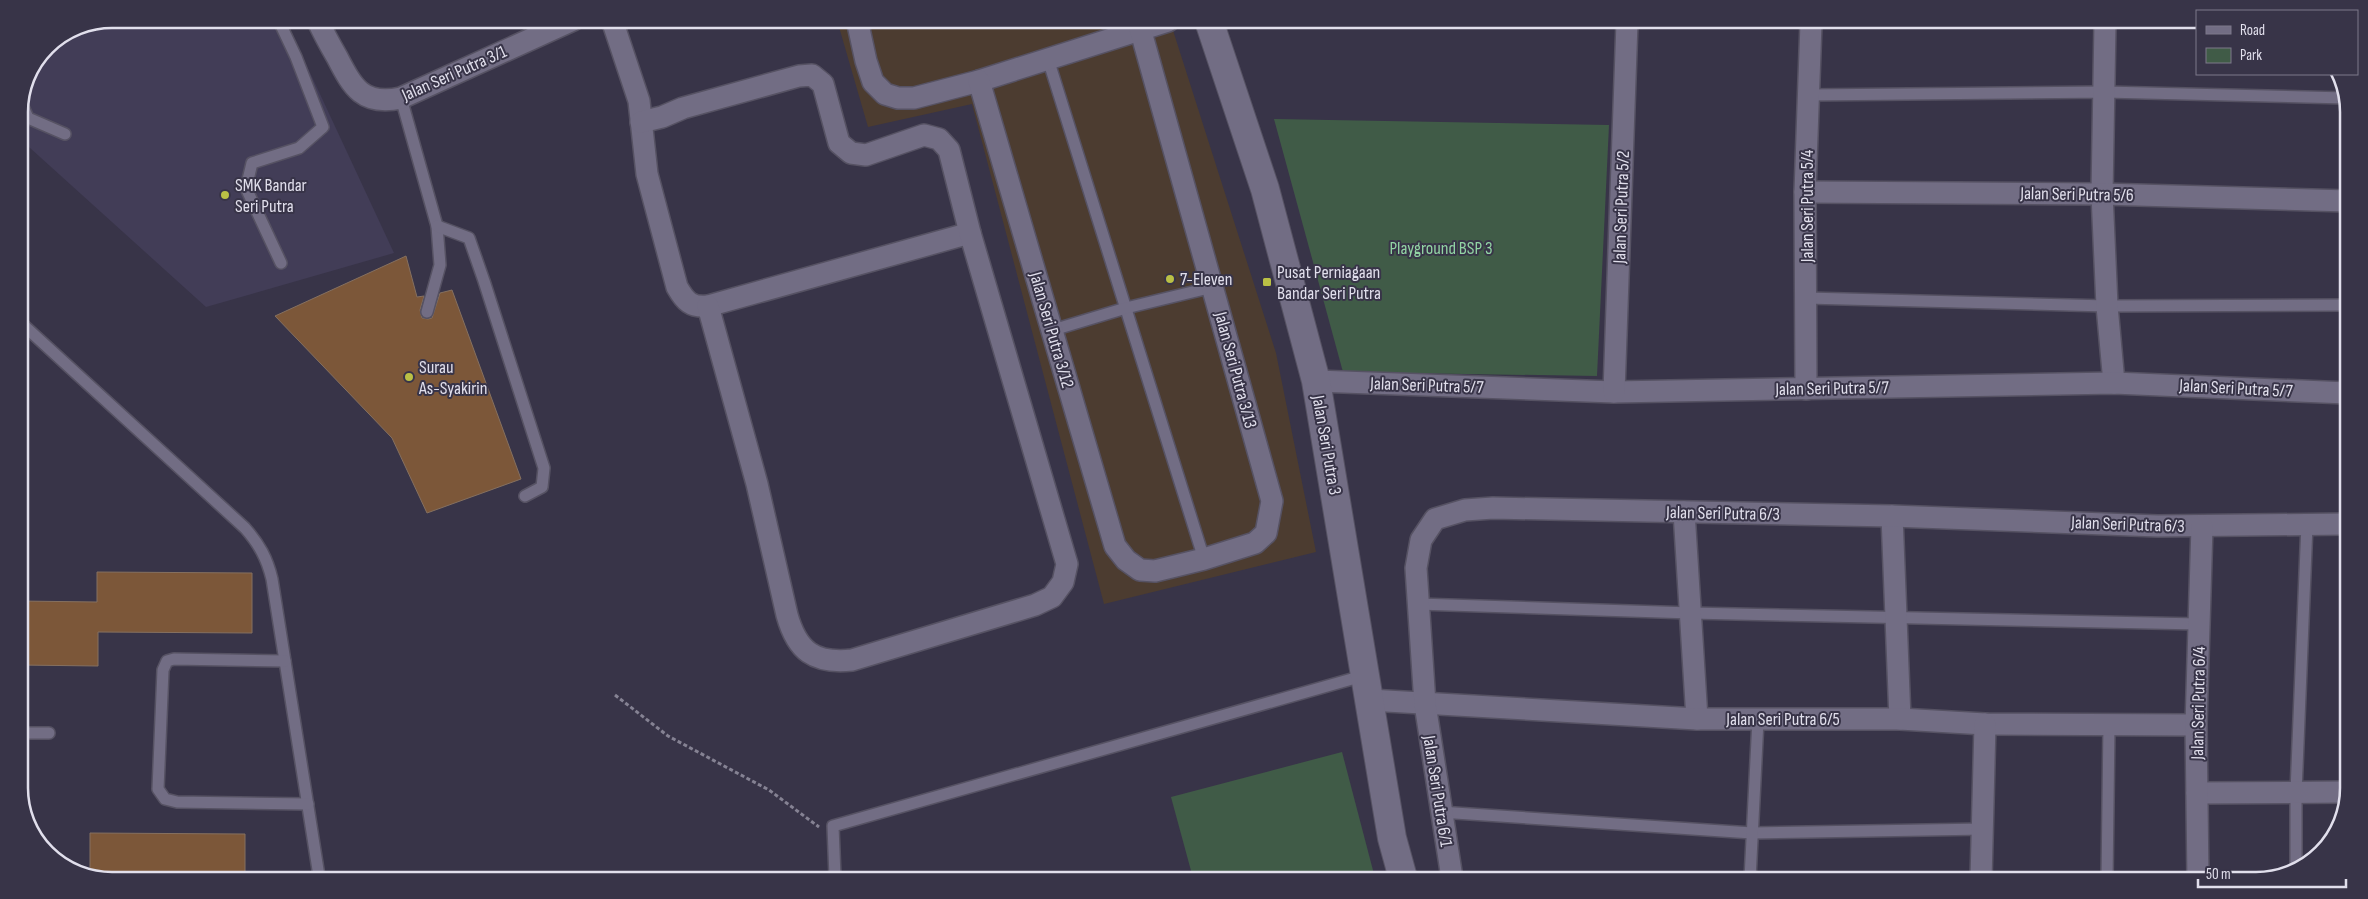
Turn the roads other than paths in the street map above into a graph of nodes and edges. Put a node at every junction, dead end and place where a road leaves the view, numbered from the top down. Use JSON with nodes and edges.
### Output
{"nodes":[{"id":1,"x":282,"y":28,"type":"edge"},
{"id":2,"x":327,"y":28,"type":"edge"},
{"id":3,"x":555,"y":28,"type":"edge"},
{"id":4,"x":615,"y":28,"type":"edge"},
{"id":5,"x":858,"y":28,"type":"edge"},
{"id":6,"x":1131,"y":28,"type":"edge"},
{"id":7,"x":1140,"y":28,"type":"edge"},
{"id":8,"x":1211,"y":28,"type":"edge"},
{"id":9,"x":1628,"y":28,"type":"edge"},
{"id":10,"x":1811,"y":28,"type":"edge"},
{"id":11,"x":2105,"y":28,"type":"edge"},
{"id":12,"x":1048,"y":59,"type":"junction"},
{"id":13,"x":979,"y":81,"type":"junction"},
{"id":14,"x":2105,"y":92,"type":"junction"},
{"id":15,"x":1808,"y":95,"type":"junction"},
{"id":16,"x":401,"y":98,"type":"junction"},
{"id":17,"x":2339,"y":98,"type":"edge"},
{"id":18,"x":28,"y":118,"type":"edge"},
{"id":19,"x":641,"y":122,"type":"junction"},
{"id":20,"x":65,"y":134,"type":"dead end"},
{"id":21,"x":1806,"y":192,"type":"junction"},
{"id":22,"x":2102,"y":194,"type":"junction"},
{"id":23,"x":2340,"y":201,"type":"edge"},
{"id":24,"x":437,"y":226,"type":"junction"},
{"id":25,"x":970,"y":233,"type":"junction"},
{"id":26,"x":281,"y":263,"type":"dead end"},
{"id":27,"x":1213,"y":286,"type":"junction"},
{"id":28,"x":1807,"y":298,"type":"junction"},
{"id":29,"x":2340,"y":305,"type":"edge"},
{"id":30,"x":708,"y":306,"type":"junction"},
{"id":31,"x":2107,"y":306,"type":"junction"},
{"id":32,"x":1126,"y":308,"type":"junction"},
{"id":33,"x":427,"y":312,"type":"dead end"},
{"id":34,"x":28,"y":329,"type":"edge"},
{"id":35,"x":1053,"y":330,"type":"junction"},
{"id":36,"x":1316,"y":381,"type":"junction"},
{"id":37,"x":2114,"y":382,"type":"junction"},
{"id":38,"x":1806,"y":388,"type":"junction"},
{"id":39,"x":1614,"y":392,"type":"junction"},
{"id":40,"x":2340,"y":393,"type":"edge"},
{"id":41,"x":524,"y":496,"type":"dead end"},
{"id":42,"x":1684,"y":512,"type":"junction"},
{"id":43,"x":1892,"y":516,"type":"junction"},
{"id":44,"x":2307,"y":524,"type":"junction"},
{"id":45,"x":2340,"y":524,"type":"edge"},
{"id":46,"x":2202,"y":526,"type":"junction"},
{"id":47,"x":1204,"y":560,"type":"junction"},
{"id":48,"x":1140,"y":570,"type":"joint"},
{"id":49,"x":1418,"y":604,"type":"junction"},
{"id":50,"x":1691,"y":613,"type":"junction"},
{"id":51,"x":1896,"y":616,"type":"junction"},
{"id":52,"x":2199,"y":624,"type":"junction"},
{"id":53,"x":285,"y":661,"type":"junction"},
{"id":54,"x":1368,"y":688,"type":"junction"},
{"id":55,"x":1425,"y":704,"type":"junction"},
{"id":56,"x":1698,"y":719,"type":"junction"},
{"id":57,"x":1900,"y":719,"type":"junction"},
{"id":58,"x":1758,"y":720,"type":"junction"},
{"id":59,"x":1985,"y":724,"type":"junction"},
{"id":60,"x":2108,"y":725,"type":"junction"},
{"id":61,"x":2196,"y":726,"type":"junction"},
{"id":62,"x":28,"y":733,"type":"edge"},
{"id":63,"x":49,"y":734,"type":"dead end"},
{"id":64,"x":2296,"y":792,"type":"junction"},
{"id":65,"x":2340,"y":792,"type":"edge"},
{"id":66,"x":2197,"y":793,"type":"junction"},
{"id":67,"x":308,"y":804,"type":"junction"},
{"id":68,"x":1440,"y":812,"type":"junction"},
{"id":69,"x":1984,"y":829,"type":"junction"},
{"id":70,"x":1752,"y":833,"type":"junction"},
{"id":71,"x":2296,"y":861,"type":"edge"},
{"id":72,"x":318,"y":872,"type":"edge"},
{"id":73,"x":835,"y":872,"type":"edge"},
{"id":74,"x":1401,"y":872,"type":"edge"},
{"id":75,"x":1451,"y":872,"type":"edge"},
{"id":76,"x":1750,"y":872,"type":"edge"},
{"id":77,"x":1981,"y":872,"type":"edge"},
{"id":78,"x":2107,"y":872,"type":"edge"},
{"id":79,"x":2198,"y":872,"type":"edge"}],
"edges":[{"from":1,"to":26,"type":"lane"},
{"from":2,"to":16,"type":"street","name":"Jalan Seri Putra 3/1"},
{"from":3,"to":16,"type":"street","name":"Jalan Seri Putra 3/1"},
{"from":4,"to":19,"type":"street"},
{"from":5,"to":13,"type":"street"},
{"from":6,"to":12,"type":"street"},
{"from":7,"to":27,"type":"street","name":"Jalan Seri Putra 3/13"},
{"from":8,"to":36,"type":"street","name":"Jalan Seri Putra 3"},
{"from":9,"to":39,"type":"street","name":"Jalan Seri Putra 5/2"},
{"from":10,"to":15,"type":"street","name":"Jalan Seri Putra 5/4"},
{"from":11,"to":14,"type":"street"},
{"from":12,"to":13,"type":"street"},
{"from":12,"to":32,"type":"lane"},
{"from":13,"to":35,"type":"street","name":"Jalan Seri Putra 3/12"},
{"from":14,"to":15,"type":"lane"},
{"from":14,"to":17,"type":"lane"},
{"from":14,"to":22,"type":"street"},
{"from":15,"to":21,"type":"street","name":"Jalan Seri Putra 5/4"},
{"from":16,"to":24,"type":"lane"},
{"from":18,"to":20,"type":"lane"},
{"from":19,"to":25,"type":"street"},
{"from":19,"to":30,"type":"street"},
{"from":21,"to":22,"type":"street","name":"Jalan Seri Putra 5/6"},
{"from":21,"to":28,"type":"street","name":"Jalan Seri Putra 5/4"},
{"from":22,"to":23,"type":"street","name":"Jalan Seri Putra 5/6"},
{"from":22,"to":31,"type":"street"},
{"from":24,"to":33,"type":"lane"},
{"from":24,"to":41,"type":"lane"},
{"from":25,"to":30,"type":"street"},
{"from":25,"to":30,"type":"street"},
{"from":27,"to":32,"type":"lane"},
{"from":27,"to":47,"type":"street","name":"Jalan Seri Putra 3/13"},
{"from":28,"to":31,"type":"lane"},
{"from":28,"to":38,"type":"street","name":"Jalan Seri Putra 5/4"},
{"from":29,"to":31,"type":"lane"},
{"from":31,"to":37,"type":"street"},
{"from":32,"to":35,"type":"lane"},
{"from":32,"to":47,"type":"lane"},
{"from":34,"to":53,"type":"lane"},
{"from":35,"to":48,"type":"street","name":"Jalan Seri Putra 3/12"},
{"from":36,"to":39,"type":"street","name":"Jalan Seri Putra 5/7"},
{"from":36,"to":54,"type":"street","name":"Jalan Seri Putra 3"},
{"from":37,"to":38,"type":"street","name":"Jalan Seri Putra 5/7"},
{"from":37,"to":40,"type":"street","name":"Jalan Seri Putra 5/7"},
{"from":38,"to":39,"type":"street","name":"Jalan Seri Putra 5/7"},
{"from":42,"to":43,"type":"street","name":"Jalan Seri Putra 6/3"},
{"from":42,"to":49,"type":"street","name":"Jalan Seri Putra 6/3"},
{"from":42,"to":50,"type":"street"},
{"from":43,"to":46,"type":"street","name":"Jalan Seri Putra 6/3"},
{"from":43,"to":51,"type":"street"},
{"from":44,"to":45,"type":"street","name":"Jalan Seri Putra 6/3"},
{"from":44,"to":46,"type":"street","name":"Jalan Seri Putra 6/3"},
{"from":44,"to":64,"type":"lane"},
{"from":46,"to":52,"type":"street","name":"Jalan Seri Putra 6/4"},
{"from":47,"to":48,"type":"street","name":"Jalan Seri Putra 3/13"},
{"from":49,"to":50,"type":"lane"},
{"from":49,"to":55,"type":"street","name":"Jalan Seri Putra 6/3"},
{"from":50,"to":51,"type":"lane"},
{"from":50,"to":56,"type":"street"},
{"from":51,"to":52,"type":"lane"},
{"from":51,"to":57,"type":"street"},
{"from":52,"to":61,"type":"street","name":"Jalan Seri Putra 6/4"},
{"from":53,"to":67,"type":"lane"},
{"from":53,"to":67,"type":"lane"},
{"from":54,"to":55,"type":"street","name":"Jalan Seri Putra 6/5"},
{"from":54,"to":73,"type":"lane"},
{"from":54,"to":74,"type":"street","name":"Jalan Seri Putra 3"},
{"from":55,"to":56,"type":"street","name":"Jalan Seri Putra 6/5"},
{"from":55,"to":68,"type":"street","name":"Jalan Seri Putra 6/1"},
{"from":56,"to":58,"type":"street","name":"Jalan Seri Putra 6/5"},
{"from":57,"to":58,"type":"street","name":"Jalan Seri Putra 6/5"},
{"from":57,"to":59,"type":"street","name":"Jalan Seri Putra 6/5"},
{"from":58,"to":70,"type":"lane"},
{"from":59,"to":60,"type":"street","name":"Jalan Seri Putra 6/5"},
{"from":59,"to":69,"type":"street"},
{"from":60,"to":61,"type":"street","name":"Jalan Seri Putra 6/5"},
{"from":60,"to":78,"type":"lane"},
{"from":61,"to":66,"type":"street","name":"Jalan Seri Putra 6/4"},
{"from":62,"to":63,"type":"lane"},
{"from":64,"to":65,"type":"street"},
{"from":64,"to":66,"type":"street"},
{"from":64,"to":71,"type":"lane"},
{"from":66,"to":79,"type":"street","name":"Jalan Seri Putra 6/4"},
{"from":67,"to":72,"type":"lane"},
{"from":68,"to":70,"type":"lane"},
{"from":68,"to":75,"type":"street","name":"Jalan Seri Putra 6/1"},
{"from":69,"to":70,"type":"lane"},
{"from":69,"to":77,"type":"street"},
{"from":70,"to":76,"type":"lane"}]}
